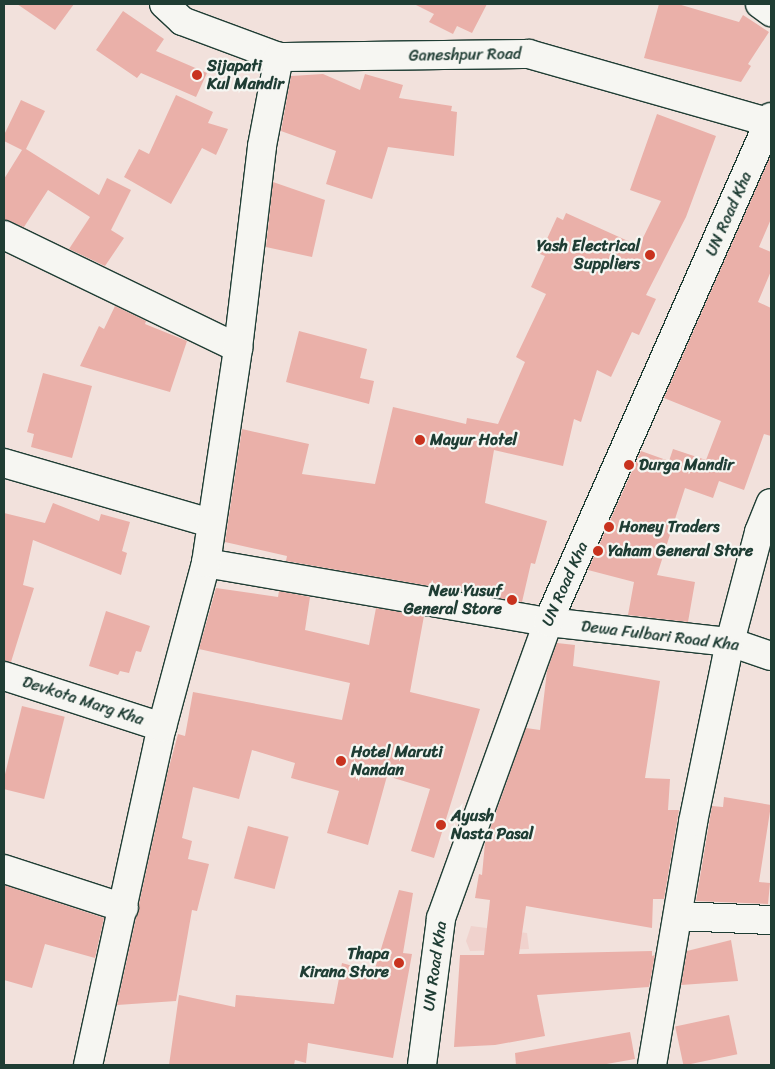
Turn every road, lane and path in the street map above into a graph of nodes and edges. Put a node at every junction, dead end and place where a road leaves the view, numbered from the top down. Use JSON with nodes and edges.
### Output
{"nodes":[{"id":1,"x":164,"y":4,"type":"edge"},
{"id":2,"x":760,"y":4,"type":"edge"},
{"id":3,"x":771,"y":12,"type":"edge"},
{"id":4,"x":279,"y":58,"type":"junction"},
{"id":5,"x":771,"y":121,"type":"edge"},
{"id":6,"x":4,"y":235,"type":"edge"},
{"id":7,"x":238,"y":348,"type":"junction"},
{"id":8,"x":4,"y":463,"type":"edge"},
{"id":9,"x":771,"y":503,"type":"edge"},
{"id":10,"x":210,"y":523,"type":"junction"},
{"id":11,"x":206,"y":563,"type":"junction"},
{"id":12,"x":548,"y":622,"type":"junction"},
{"id":13,"x":730,"y":642,"type":"junction"},
{"id":14,"x":771,"y":656,"type":"edge"},
{"id":15,"x":4,"y":676,"type":"edge"},
{"id":16,"x":162,"y":727,"type":"junction"},
{"id":17,"x":4,"y":869,"type":"edge"},
{"id":18,"x":124,"y":908,"type":"junction"},
{"id":19,"x":678,"y":916,"type":"junction"},
{"id":20,"x":771,"y":920,"type":"edge"},
{"id":21,"x":88,"y":1065,"type":"edge"},
{"id":22,"x":422,"y":1065,"type":"edge"},
{"id":23,"x":652,"y":1065,"type":"edge"}],
"edges":[{"from":1,"to":4,"type":"street","name":"Ganeshpur Road"},
{"from":2,"to":3,"type":"street"},
{"from":4,"to":5,"type":"street","name":"Ganeshpur Road"},
{"from":4,"to":7,"type":"street"},
{"from":5,"to":12,"type":"street","name":"UN Road Kha"},
{"from":6,"to":7,"type":"street"},
{"from":7,"to":10,"type":"street"},
{"from":8,"to":10,"type":"street"},
{"from":9,"to":13,"type":"street"},
{"from":10,"to":11,"type":"street"},
{"from":11,"to":12,"type":"street","name":"Dewa Fulbari Road Kha"},
{"from":11,"to":16,"type":"street"},
{"from":12,"to":13,"type":"street","name":"Dewa Fulbari Road Kha"},
{"from":12,"to":22,"type":"street","name":"UN Road Kha"},
{"from":13,"to":14,"type":"street","name":"Dewa Fulbari Road Kha"},
{"from":13,"to":19,"type":"street"},
{"from":15,"to":16,"type":"street","name":"Devkota Marg Kha"},
{"from":16,"to":18,"type":"street"},
{"from":17,"to":18,"type":"street"},
{"from":18,"to":21,"type":"street"},
{"from":19,"to":20,"type":"street"},
{"from":19,"to":23,"type":"street"}]}
